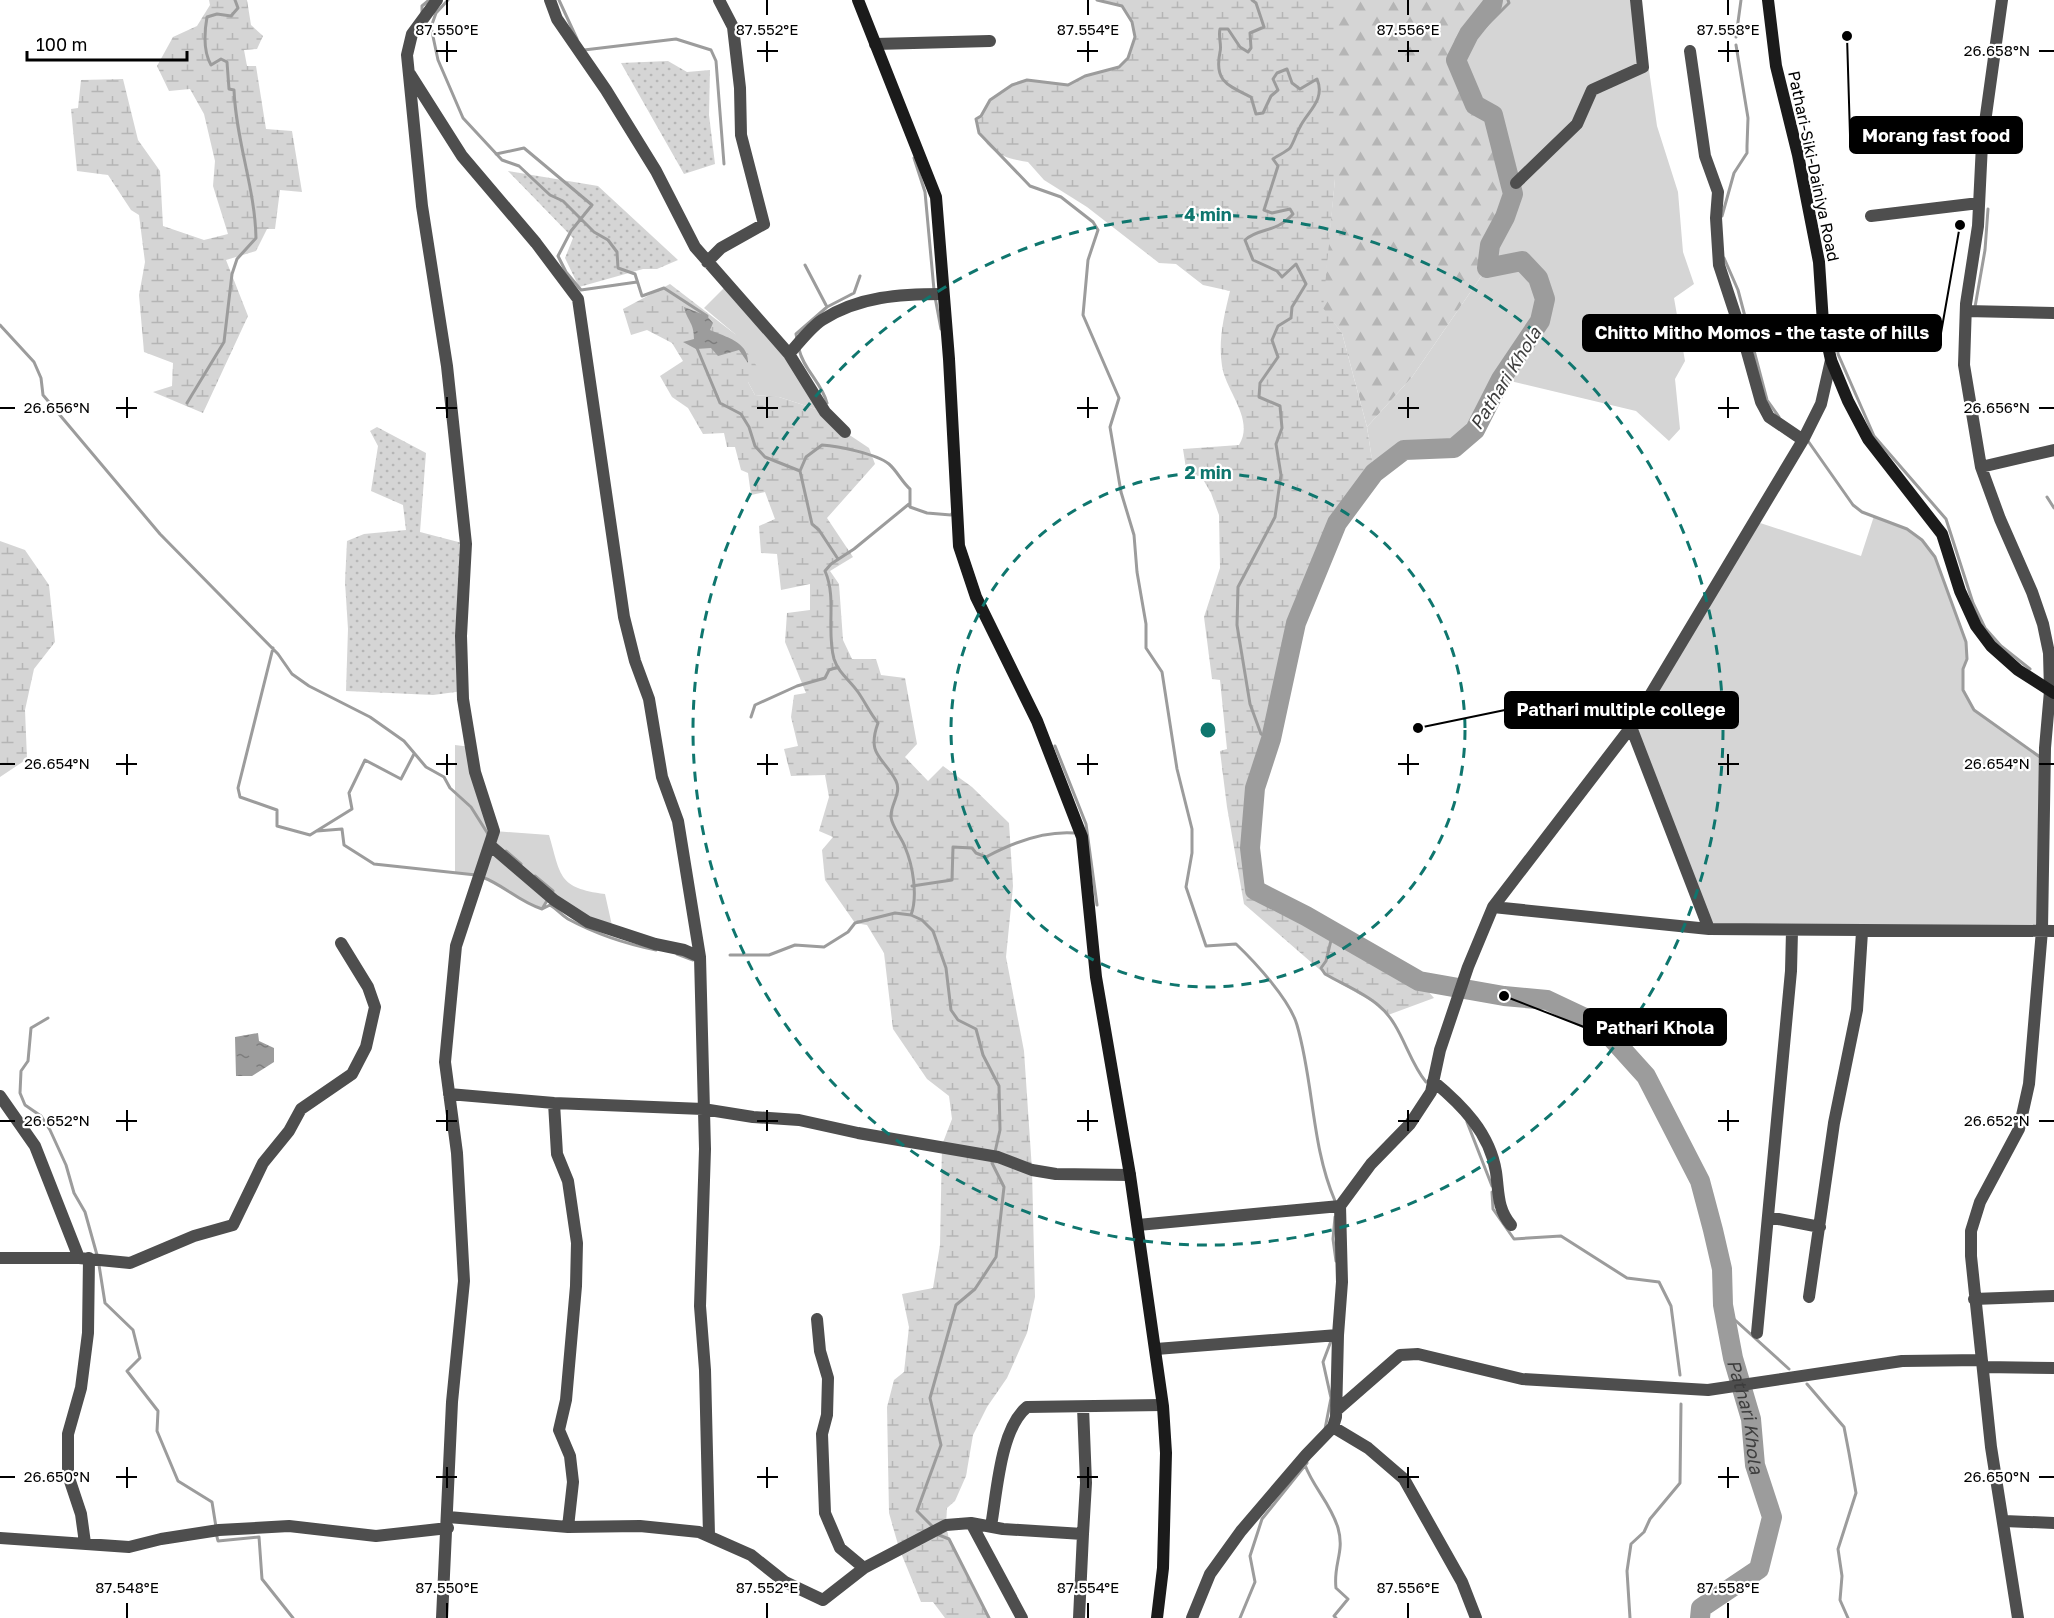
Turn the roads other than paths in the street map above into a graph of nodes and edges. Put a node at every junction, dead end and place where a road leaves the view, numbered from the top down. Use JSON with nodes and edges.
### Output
{"nodes":[{"id":1,"x":437,"y":0,"type":"edge"},
{"id":2,"x":550,"y":0,"type":"edge"},
{"id":3,"x":719,"y":0,"type":"edge"},
{"id":4,"x":858,"y":0,"type":"edge"},
{"id":5,"x":1636,"y":0,"type":"edge"},
{"id":6,"x":1767,"y":0,"type":"edge"},
{"id":7,"x":2002,"y":0,"type":"edge"},
{"id":8,"x":990,"y":41,"type":"dead end"},
{"id":9,"x":875,"y":44,"type":"junction"},
{"id":10,"x":1690,"y":51,"type":"dead end"},
{"id":11,"x":408,"y":72,"type":"junction"},
{"id":12,"x":1516,"y":183,"type":"dead end"},
{"id":13,"x":1979,"y":202,"type":"junction"},
{"id":14,"x":1871,"y":216,"type":"dead end"},
{"id":15,"x":707,"y":262,"type":"junction"},
{"id":16,"x":944,"y":294,"type":"junction"},
{"id":17,"x":1966,"y":311,"type":"junction"},
{"id":18,"x":2054,"y":313,"type":"edge"},
{"id":19,"x":789,"y":354,"type":"junction"},
{"id":20,"x":1831,"y":360,"type":"junction"},
{"id":21,"x":845,"y":432,"type":"dead end"},
{"id":22,"x":1803,"y":440,"type":"junction"},
{"id":23,"x":2054,"y":450,"type":"edge"},
{"id":24,"x":1981,"y":467,"type":"junction"},
{"id":25,"x":2052,"y":692,"type":"edge"},
{"id":26,"x":1631,"y":727,"type":"junction"},
{"id":27,"x":2049,"y":768,"type":"edge"},
{"id":28,"x":491,"y":846,"type":"junction"},
{"id":29,"x":2048,"y":854,"type":"edge"},
{"id":30,"x":1493,"y":907,"type":"junction"},
{"id":31,"x":1709,"y":929,"type":"junction"},
{"id":32,"x":1792,"y":931,"type":"junction"},
{"id":33,"x":2048,"y":931,"type":"edge"},
{"id":34,"x":1862,"y":932,"type":"junction"},
{"id":35,"x":341,"y":943,"type":"dead end"},
{"id":36,"x":700,"y":957,"type":"junction"},
{"id":37,"x":1433,"y":1081,"type":"junction"},
{"id":38,"x":450,"y":1094,"type":"junction"},
{"id":39,"x":0,"y":1096,"type":"edge"},
{"id":40,"x":554,"y":1103,"type":"junction"},
{"id":41,"x":703,"y":1109,"type":"junction"},
{"id":42,"x":1130,"y":1175,"type":"junction"},
{"id":43,"x":1340,"y":1206,"type":"junction"},
{"id":44,"x":1768,"y":1217,"type":"junction"},
{"id":45,"x":1138,"y":1225,"type":"junction"},
{"id":46,"x":1511,"y":1225,"type":"dead end"},
{"id":47,"x":1820,"y":1227,"type":"junction"},
{"id":48,"x":0,"y":1258,"type":"edge"},
{"id":49,"x":84,"y":1258,"type":"junction"},
{"id":50,"x":2054,"y":1296,"type":"edge"},
{"id":51,"x":1809,"y":1298,"type":"dead end"},
{"id":52,"x":1974,"y":1299,"type":"junction"},
{"id":53,"x":818,"y":1319,"type":"dead end"},
{"id":54,"x":1757,"y":1333,"type":"dead end"},
{"id":55,"x":1338,"y":1335,"type":"junction"},
{"id":56,"x":1156,"y":1349,"type":"junction"},
{"id":57,"x":1982,"y":1363,"type":"junction"},
{"id":58,"x":2054,"y":1368,"type":"edge"},
{"id":59,"x":1162,"y":1405,"type":"junction"},
{"id":60,"x":1083,"y":1407,"type":"junction"},
{"id":61,"x":1337,"y":1410,"type":"junction"},
{"id":62,"x":1333,"y":1427,"type":"junction"},
{"id":63,"x":2004,"y":1521,"type":"junction"},
{"id":64,"x":448,"y":1523,"type":"junction"},
{"id":65,"x":971,"y":1523,"type":"junction"},
{"id":66,"x":2054,"y":1523,"type":"edge"},
{"id":67,"x":991,"y":1526,"type":"junction"},
{"id":68,"x":568,"y":1527,"type":"junction"},
{"id":69,"x":1083,"y":1534,"type":"junction"},
{"id":70,"x":709,"y":1535,"type":"junction"},
{"id":71,"x":0,"y":1538,"type":"edge"},
{"id":72,"x":85,"y":1543,"type":"junction"},
{"id":73,"x":864,"y":1568,"type":"junction"},
{"id":74,"x":442,"y":1618,"type":"edge"},
{"id":75,"x":1022,"y":1618,"type":"edge"},
{"id":76,"x":1079,"y":1618,"type":"edge"},
{"id":77,"x":1157,"y":1618,"type":"edge"},
{"id":78,"x":1192,"y":1618,"type":"edge"},
{"id":79,"x":1476,"y":1618,"type":"edge"},
{"id":80,"x":2018,"y":1618,"type":"edge"}],
"edges":[{"from":1,"to":11,"type":"street"},
{"from":2,"to":15,"type":"street"},
{"from":3,"to":15,"type":"street"},
{"from":4,"to":9,"type":"street"},
{"from":5,"to":12,"type":"street"},
{"from":6,"to":20,"type":"street","name":"Pathari-Siki-Dainiya Road"},
{"from":7,"to":13,"type":"street"},
{"from":8,"to":9,"type":"street"},
{"from":9,"to":16,"type":"street"},
{"from":10,"to":22,"type":"street"},
{"from":11,"to":28,"type":"street"},
{"from":11,"to":36,"type":"street"},
{"from":13,"to":14,"type":"street"},
{"from":13,"to":17,"type":"street"},
{"from":15,"to":19,"type":"street"},
{"from":16,"to":19,"type":"street"},
{"from":16,"to":42,"type":"street"},
{"from":17,"to":18,"type":"street"},
{"from":17,"to":24,"type":"street"},
{"from":19,"to":21,"type":"street"},
{"from":20,"to":22,"type":"street"},
{"from":20,"to":25,"type":"street","name":"Pathari-Siki-Dainiya Road"},
{"from":22,"to":26,"type":"street"},
{"from":23,"to":24,"type":"street"},
{"from":24,"to":25,"type":"street"},
{"from":25,"to":27,"type":"street"},
{"from":26,"to":30,"type":"street"},
{"from":26,"to":31,"type":"street"},
{"from":27,"to":29,"type":"street"},
{"from":28,"to":36,"type":"street"},
{"from":28,"to":38,"type":"street"},
{"from":29,"to":33,"type":"street"},
{"from":30,"to":31,"type":"street"},
{"from":30,"to":37,"type":"street"},
{"from":31,"to":32,"type":"street"},
{"from":32,"to":34,"type":"street"},
{"from":32,"to":44,"type":"street"},
{"from":33,"to":34,"type":"street"},
{"from":33,"to":52,"type":"street"},
{"from":34,"to":47,"type":"street"},
{"from":35,"to":49,"type":"street"},
{"from":36,"to":41,"type":"street"},
{"from":37,"to":43,"type":"street"},
{"from":37,"to":46,"type":"street"},
{"from":38,"to":40,"type":"street"},
{"from":38,"to":64,"type":"street"},
{"from":39,"to":49,"type":"street"},
{"from":40,"to":41,"type":"street"},
{"from":40,"to":68,"type":"street"},
{"from":41,"to":42,"type":"street"},
{"from":41,"to":70,"type":"street"},
{"from":42,"to":45,"type":"street"},
{"from":43,"to":45,"type":"street"},
{"from":43,"to":55,"type":"street"},
{"from":44,"to":47,"type":"street"},
{"from":44,"to":54,"type":"street"},
{"from":45,"to":56,"type":"street"},
{"from":47,"to":51,"type":"street"},
{"from":48,"to":49,"type":"street"},
{"from":49,"to":72,"type":"street"},
{"from":50,"to":52,"type":"street"},
{"from":52,"to":57,"type":"street"},
{"from":53,"to":73,"type":"street"},
{"from":55,"to":56,"type":"street"},
{"from":55,"to":61,"type":"street"},
{"from":56,"to":59,"type":"street"},
{"from":57,"to":58,"type":"street"},
{"from":57,"to":61,"type":"street"},
{"from":57,"to":63,"type":"street"},
{"from":59,"to":60,"type":"street"},
{"from":59,"to":77,"type":"street"},
{"from":60,"to":67,"type":"street"},
{"from":60,"to":69,"type":"street"},
{"from":61,"to":62,"type":"street"},
{"from":62,"to":78,"type":"street"},
{"from":62,"to":79,"type":"street"},
{"from":63,"to":66,"type":"street"},
{"from":63,"to":80,"type":"street"},
{"from":64,"to":68,"type":"street"},
{"from":64,"to":72,"type":"street"},
{"from":64,"to":74,"type":"street"},
{"from":65,"to":67,"type":"street"},
{"from":65,"to":73,"type":"street"},
{"from":65,"to":75,"type":"street"},
{"from":67,"to":69,"type":"street"},
{"from":68,"to":70,"type":"street"},
{"from":69,"to":76,"type":"street"},
{"from":70,"to":73,"type":"street"},
{"from":71,"to":72,"type":"street"}]}
